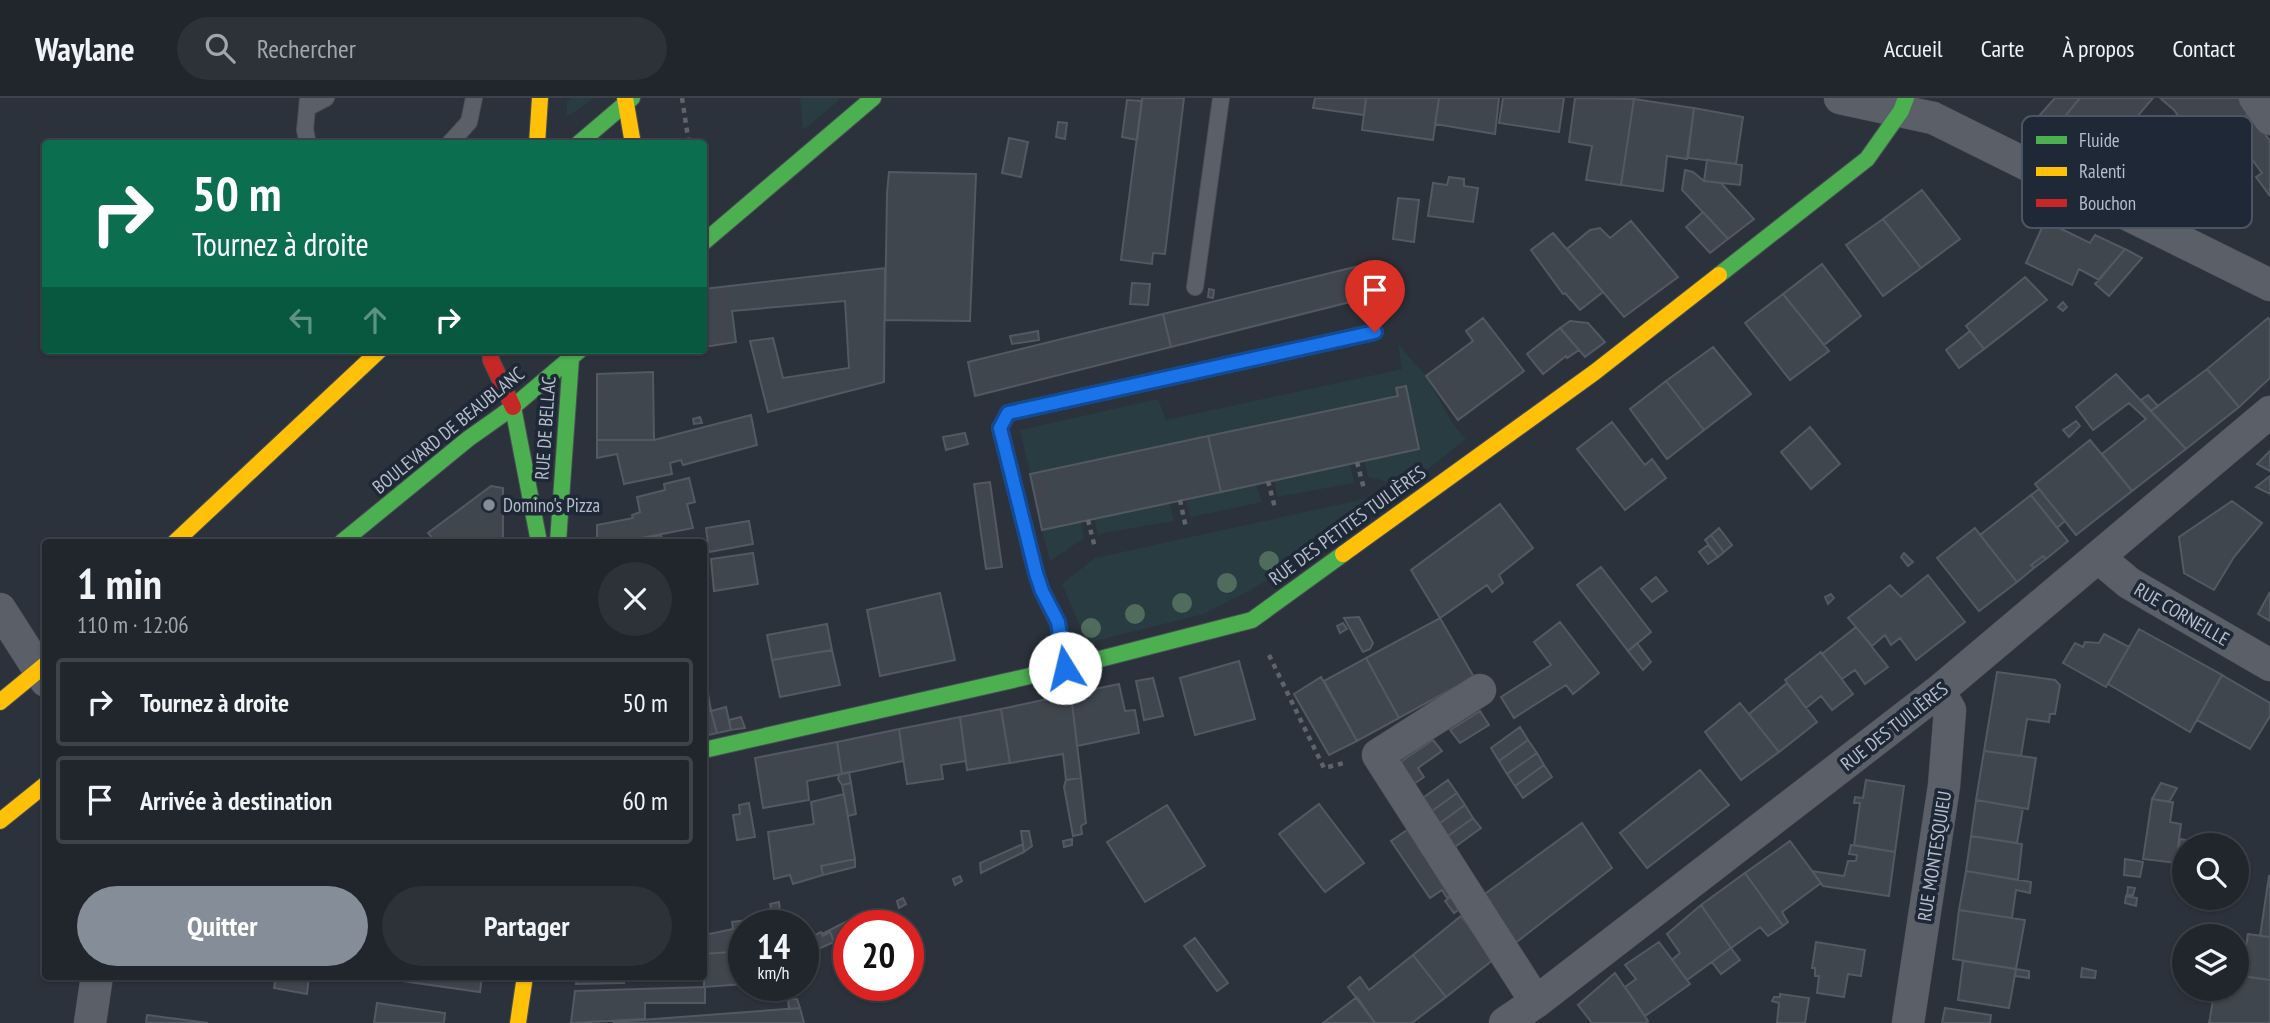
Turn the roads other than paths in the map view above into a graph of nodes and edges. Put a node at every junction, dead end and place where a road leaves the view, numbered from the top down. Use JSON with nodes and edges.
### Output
{"nodes":[{"id":1,"x":326,"y":98,"type":"edge"},
{"id":2,"x":474,"y":98,"type":"edge"},
{"id":3,"x":540,"y":98,"type":"edge"},
{"id":4,"x":873,"y":98,"type":"edge"},
{"id":5,"x":1221,"y":98,"type":"edge"},
{"id":6,"x":1840,"y":98,"type":"edge"},
{"id":7,"x":2255,"y":98,"type":"edge"},
{"id":8,"x":628,"y":99,"type":"edge"},
{"id":9,"x":307,"y":103,"type":"edge"},
{"id":10,"x":1904,"y":104,"type":"edge"},
{"id":11,"x":2270,"y":119,"type":"edge"},
{"id":12,"x":307,"y":140,"type":"edge"},
{"id":13,"x":453,"y":140,"type":"edge"},
{"id":14,"x":537,"y":140,"type":"edge"},
{"id":15,"x":582,"y":140,"type":"edge"},
{"id":16,"x":632,"y":140,"type":"edge"},
{"id":17,"x":2022,"y":162,"type":"edge"},
{"id":18,"x":2155,"y":228,"type":"edge"},
{"id":19,"x":707,"y":239,"type":"edge"},
{"id":20,"x":2270,"y":285,"type":"edge"},
{"id":21,"x":1195,"y":287,"type":"dead end"},
{"id":22,"x":1375,"y":332,"type":"dead end"},
{"id":23,"x":376,"y":354,"type":"edge"},
{"id":24,"x":490,"y":354,"type":"edge"},
{"id":25,"x":571,"y":354,"type":"edge"},
{"id":26,"x":573,"y":354,"type":"edge"},
{"id":27,"x":513,"y":407,"type":"junction"},
{"id":28,"x":2270,"y":412,"type":"edge"},
{"id":29,"x":178,"y":539,"type":"edge"},
{"id":30,"x":346,"y":539,"type":"edge"},
{"id":31,"x":539,"y":539,"type":"edge"},
{"id":32,"x":558,"y":539,"type":"edge"},
{"id":33,"x":2098,"y":557,"type":"junction"},
{"id":34,"x":0,"y":609,"type":"edge"},
{"id":35,"x":2270,"y":665,"type":"edge"},
{"id":36,"x":1065,"y":668,"type":"junction"},
{"id":37,"x":42,"y":671,"type":"edge"},
{"id":38,"x":42,"y":673,"type":"edge"},
{"id":39,"x":1480,"y":690,"type":"dead end"},
{"id":40,"x":1939,"y":691,"type":"junction"},
{"id":41,"x":0,"y":702,"type":"edge"},
{"id":42,"x":707,"y":749,"type":"edge"},
{"id":43,"x":42,"y":787,"type":"edge"},
{"id":44,"x":0,"y":821,"type":"edge"},
{"id":45,"x":96,"y":980,"type":"edge"},
{"id":46,"x":523,"y":980,"type":"edge"},
{"id":47,"x":1536,"y":1002,"type":"junction"},
{"id":48,"x":90,"y":1023,"type":"edge"},
{"id":49,"x":518,"y":1023,"type":"edge"},
{"id":50,"x":1505,"y":1023,"type":"edge"},
{"id":51,"x":1908,"y":1023,"type":"edge"}],
"edges":[{"from":1,"to":9,"type":"lane"},
{"from":2,"to":13,"type":"lane"},
{"from":3,"to":14,"type":"main road"},
{"from":4,"to":19,"type":"main road"},
{"from":5,"to":21,"type":"lane"},
{"from":6,"to":10,"type":"street"},
{"from":7,"to":11,"type":"street"},
{"from":8,"to":15,"type":"main road"},
{"from":8,"to":16,"type":"main road"},
{"from":9,"to":12,"type":"lane"},
{"from":10,"to":17,"type":"street"},
{"from":10,"to":36,"type":"main road","name":"RUE DES PETITES TUILIÈRES"},
{"from":18,"to":20,"type":"street"},
{"from":22,"to":36,"type":"lane"},
{"from":23,"to":29,"type":"main road"},
{"from":24,"to":27,"type":"main road","name":"RUE DE BELLAC"},
{"from":25,"to":27,"type":"main road","name":"BOULEVARD DE BEAUBLANC"},
{"from":26,"to":32,"type":"main road","name":"RUE DE BELLAC"},
{"from":27,"to":30,"type":"main road","name":"BOULEVARD DE BEAUBLANC"},
{"from":27,"to":31,"type":"main road","name":"RUE DE BELLAC"},
{"from":28,"to":33,"type":"street","name":"RUE DES TUILIÈRES"},
{"from":33,"to":35,"type":"street","name":"RUE CORNEILLE"},
{"from":33,"to":40,"type":"street","name":"RUE DES TUILIÈRES"},
{"from":34,"to":37,"type":"street"},
{"from":36,"to":42,"type":"main road","name":"RUE DES PETITES TUILIÈRES"},
{"from":38,"to":41,"type":"main road"},
{"from":39,"to":47,"type":"street"},
{"from":40,"to":47,"type":"street","name":"RUE DES TUILIÈRES"},
{"from":40,"to":51,"type":"street","name":"RUE MONTESQUIEU"},
{"from":43,"to":44,"type":"main road"},
{"from":45,"to":48,"type":"street"},
{"from":46,"to":49,"type":"main road"},
{"from":47,"to":50,"type":"street","name":"RUE DES TUILIÈRES"}]}
